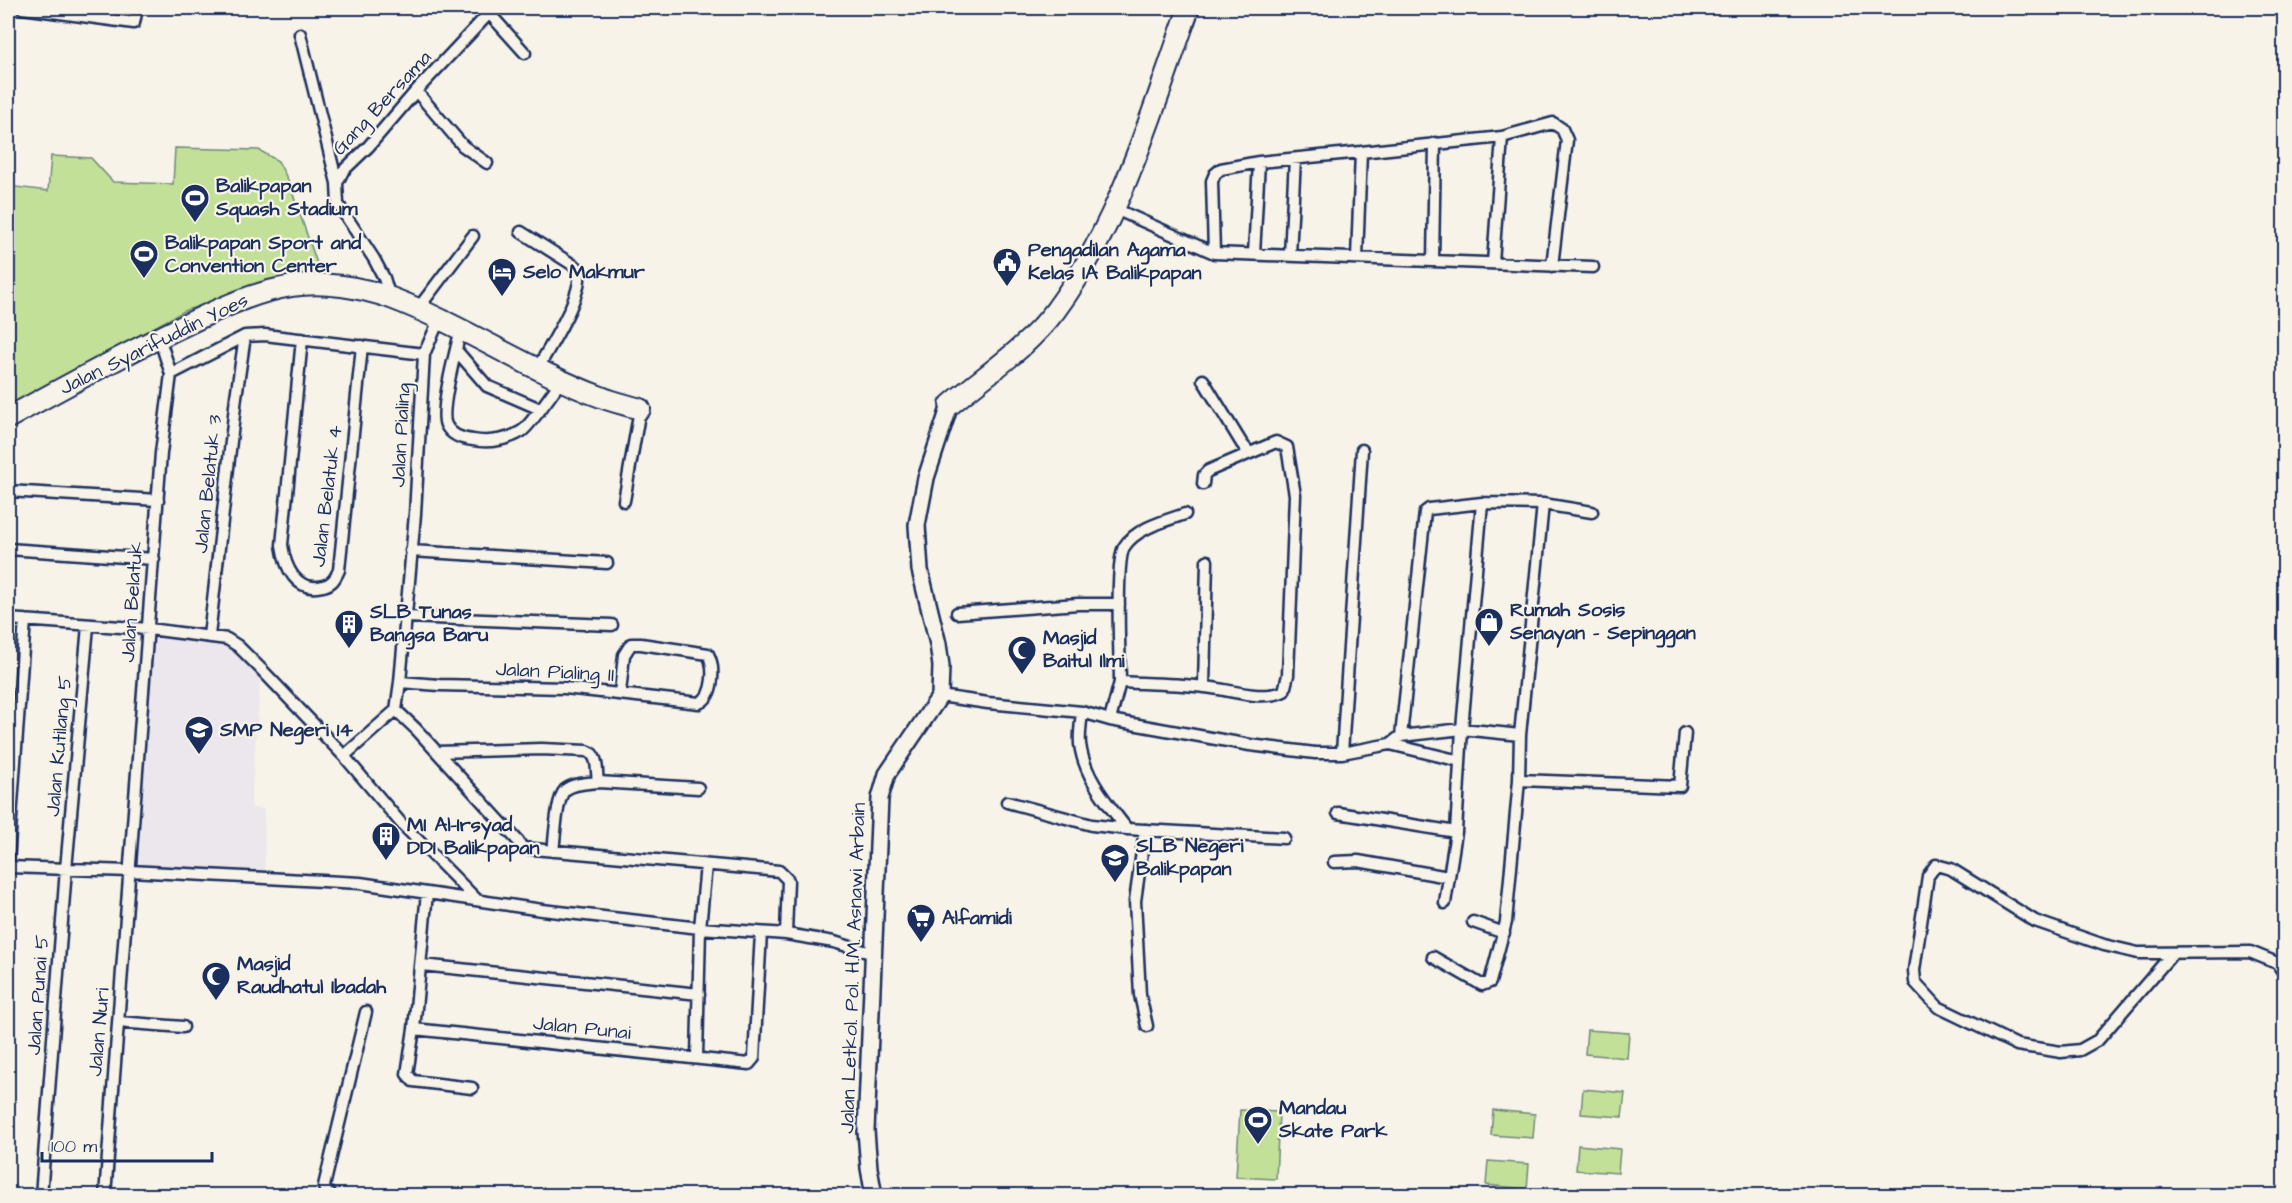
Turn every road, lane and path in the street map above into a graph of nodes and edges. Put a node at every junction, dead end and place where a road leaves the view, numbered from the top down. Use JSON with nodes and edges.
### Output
{"nodes":[{"id":1,"x":28,"y":8,"type":"edge"},
{"id":2,"x":137,"y":8,"type":"edge"},
{"id":3,"x":1189,"y":8,"type":"edge"},
{"id":4,"x":491,"y":10,"type":"edge"},
{"id":5,"x":82,"y":12,"type":"edge"},
{"id":6,"x":300,"y":34,"type":"dead end"},
{"id":7,"x":525,"y":53,"type":"dead end"},
{"id":8,"x":416,"y":91,"type":"junction"},
{"id":9,"x":1502,"y":137,"type":"junction"},
{"id":10,"x":1435,"y":143,"type":"junction"},
{"id":11,"x":1361,"y":152,"type":"junction"},
{"id":12,"x":1295,"y":159,"type":"junction"},
{"id":13,"x":1259,"y":162,"type":"junction"},
{"id":14,"x":487,"y":163,"type":"dead end"},
{"id":15,"x":337,"y":183,"type":"junction"},
{"id":16,"x":1113,"y":208,"type":"junction"},
{"id":17,"x":521,"y":232,"type":"dead end"},
{"id":18,"x":473,"y":237,"type":"dead end"},
{"id":19,"x":1214,"y":253,"type":"junction"},
{"id":20,"x":1254,"y":254,"type":"junction"},
{"id":21,"x":1290,"y":255,"type":"junction"},
{"id":22,"x":1357,"y":258,"type":"junction"},
{"id":23,"x":1433,"y":261,"type":"junction"},
{"id":24,"x":1493,"y":263,"type":"junction"},
{"id":25,"x":1552,"y":266,"type":"junction"},
{"id":26,"x":1593,"y":267,"type":"dead end"},
{"id":27,"x":390,"y":297,"type":"junction"},
{"id":28,"x":417,"y":309,"type":"junction"},
{"id":29,"x":440,"y":318,"type":"junction"},
{"id":30,"x":461,"y":329,"type":"junction"},
{"id":31,"x":245,"y":336,"type":"junction"},
{"id":32,"x":159,"y":338,"type":"junction"},
{"id":33,"x":302,"y":339,"type":"junction"},
{"id":34,"x":362,"y":346,"type":"junction"},
{"id":35,"x":456,"y":350,"type":"junction"},
{"id":36,"x":424,"y":354,"type":"junction"},
{"id":37,"x":538,"y":368,"type":"junction"},
{"id":38,"x":171,"y":374,"type":"junction"},
{"id":39,"x":562,"y":380,"type":"junction"},
{"id":40,"x":1203,"y":380,"type":"dead end"},
{"id":41,"x":950,"y":405,"type":"joint"},
{"id":42,"x":540,"y":409,"type":"junction"},
{"id":43,"x":640,"y":410,"type":"joint"},
{"id":44,"x":8,"y":417,"type":"edge"},
{"id":45,"x":1362,"y":450,"type":"dead end"},
{"id":46,"x":1249,"y":452,"type":"junction"},
{"id":47,"x":1203,"y":484,"type":"dead end"},
{"id":48,"x":8,"y":491,"type":"edge"},
{"id":49,"x":158,"y":500,"type":"junction"},
{"id":50,"x":624,"y":501,"type":"dead end"},
{"id":51,"x":1482,"y":503,"type":"junction"},
{"id":52,"x":1543,"y":504,"type":"junction"},
{"id":53,"x":1592,"y":512,"type":"dead end"},
{"id":54,"x":1185,"y":514,"type":"dead end"},
{"id":55,"x":8,"y":549,"type":"edge"},
{"id":56,"x":411,"y":551,"type":"junction"},
{"id":57,"x":154,"y":559,"type":"junction"},
{"id":58,"x":1207,"y":561,"type":"dead end"},
{"id":59,"x":607,"y":563,"type":"dead end"},
{"id":60,"x":1119,"y":604,"type":"junction"},
{"id":61,"x":957,"y":613,"type":"dead end"},
{"id":62,"x":406,"y":617,"type":"junction"},
{"id":63,"x":8,"y":619,"type":"edge"},
{"id":64,"x":25,"y":620,"type":"junction"},
{"id":65,"x":612,"y":625,"type":"dead end"},
{"id":66,"x":88,"y":626,"type":"junction"},
{"id":67,"x":149,"y":629,"type":"junction"},
{"id":68,"x":210,"y":636,"type":"junction"},
{"id":69,"x":400,"y":682,"type":"junction"},
{"id":70,"x":1120,"y":682,"type":"junction"},
{"id":71,"x":1204,"y":686,"type":"junction"},
{"id":72,"x":620,"y":693,"type":"junction"},
{"id":73,"x":940,"y":696,"type":"junction"},
{"id":74,"x":396,"y":710,"type":"junction"},
{"id":75,"x":1082,"y":712,"type":"junction"},
{"id":76,"x":1110,"y":720,"type":"junction"},
{"id":77,"x":1462,"y":729,"type":"junction"},
{"id":78,"x":1684,"y":733,"type":"dead end"},
{"id":79,"x":1520,"y":735,"type":"junction"},
{"id":80,"x":1401,"y":736,"type":"junction"},
{"id":81,"x":1390,"y":744,"type":"junction"},
{"id":82,"x":437,"y":752,"type":"junction"},
{"id":83,"x":1342,"y":753,"type":"junction"},
{"id":84,"x":344,"y":756,"type":"junction"},
{"id":85,"x":1460,"y":761,"type":"junction"},
{"id":86,"x":1519,"y":780,"type":"junction"},
{"id":87,"x":598,"y":782,"type":"junction"},
{"id":88,"x":698,"y":788,"type":"dead end"},
{"id":89,"x":1007,"y":802,"type":"dead end"},
{"id":90,"x":1338,"y":813,"type":"dead end"},
{"id":91,"x":1127,"y":829,"type":"junction"},
{"id":92,"x":1145,"y":830,"type":"junction"},
{"id":93,"x":1456,"y":832,"type":"junction"},
{"id":94,"x":1284,"y":838,"type":"dead end"},
{"id":95,"x":554,"y":851,"type":"junction"},
{"id":96,"x":8,"y":861,"type":"edge"},
{"id":97,"x":1334,"y":862,"type":"dead end"},
{"id":98,"x":706,"y":865,"type":"junction"},
{"id":99,"x":8,"y":867,"type":"edge"},
{"id":100,"x":66,"y":869,"type":"junction"},
{"id":101,"x":130,"y":871,"type":"junction"},
{"id":102,"x":1448,"y":877,"type":"junction"},
{"id":103,"x":428,"y":893,"type":"junction"},
{"id":104,"x":477,"y":900,"type":"junction"},
{"id":105,"x":1445,"y":903,"type":"dead end"},
{"id":106,"x":1473,"y":922,"type":"dead end"},
{"id":107,"x":700,"y":928,"type":"junction"},
{"id":108,"x":761,"y":933,"type":"junction"},
{"id":109,"x":1504,"y":933,"type":"junction"},
{"id":110,"x":786,"y":934,"type":"junction"},
{"id":111,"x":874,"y":954,"type":"junction"},
{"id":112,"x":2172,"y":954,"type":"junction"},
{"id":113,"x":1432,"y":957,"type":"dead end"},
{"id":114,"x":422,"y":965,"type":"junction"},
{"id":115,"x":2284,"y":972,"type":"edge"},
{"id":116,"x":699,"y":994,"type":"junction"},
{"id":117,"x":366,"y":1012,"type":"dead end"},
{"id":118,"x":118,"y":1022,"type":"junction"},
{"id":119,"x":1147,"y":1026,"type":"dead end"},
{"id":120,"x":183,"y":1027,"type":"dead end"},
{"id":121,"x":414,"y":1029,"type":"junction"},
{"id":122,"x":697,"y":1058,"type":"junction"},
{"id":123,"x":472,"y":1088,"type":"dead end"},
{"id":124,"x":40,"y":1196,"type":"edge"},
{"id":125,"x":105,"y":1196,"type":"edge"},
{"id":126,"x":332,"y":1196,"type":"edge"},
{"id":127,"x":874,"y":1196,"type":"edge"}],
"edges":[{"from":1,"to":5,"type":"street"},
{"from":2,"to":5,"type":"street"},
{"from":3,"to":16,"type":"highway"},
{"from":4,"to":7,"type":"street"},
{"from":4,"to":8,"type":"street","name":"Gang Bersama"},
{"from":6,"to":15,"type":"street"},
{"from":8,"to":14,"type":"street"},
{"from":8,"to":15,"type":"street","name":"Gang Bersama"},
{"from":9,"to":10,"type":"street"},
{"from":9,"to":24,"type":"street"},
{"from":9,"to":25,"type":"street"},
{"from":10,"to":11,"type":"street"},
{"from":10,"to":23,"type":"street"},
{"from":11,"to":12,"type":"street"},
{"from":11,"to":22,"type":"street"},
{"from":12,"to":13,"type":"street"},
{"from":12,"to":21,"type":"street"},
{"from":13,"to":19,"type":"street"},
{"from":13,"to":20,"type":"street"},
{"from":15,"to":27,"type":"street","name":"Gang Bersama"},
{"from":16,"to":19,"type":"street"},
{"from":16,"to":41,"type":"highway"},
{"from":17,"to":37,"type":"street"},
{"from":18,"to":28,"type":"street"},
{"from":19,"to":20,"type":"street"},
{"from":20,"to":21,"type":"street"},
{"from":21,"to":22,"type":"street"},
{"from":22,"to":23,"type":"street"},
{"from":23,"to":24,"type":"street"},
{"from":24,"to":25,"type":"street"},
{"from":25,"to":26,"type":"street"},
{"from":27,"to":28,"type":"highway","name":"Jalan Syarifuddin Yoes"},
{"from":27,"to":32,"type":"highway","name":"Jalan Syarifuddin Yoes"},
{"from":28,"to":29,"type":"highway","name":"Jalan Syarifuddin Yoes"},
{"from":29,"to":30,"type":"highway","name":"Jalan Syarifuddin Yoes"},
{"from":29,"to":36,"type":"street"},
{"from":30,"to":35,"type":"street"},
{"from":30,"to":37,"type":"highway","name":"Jalan Syarifuddin Yoes"},
{"from":31,"to":33,"type":"street"},
{"from":31,"to":38,"type":"street"},
{"from":31,"to":68,"type":"street","name":"Jalan Belatuk 3"},
{"from":32,"to":38,"type":"street","name":"Jalan Belatuk"},
{"from":32,"to":44,"type":"highway","name":"Jalan Syarifuddin Yoes"},
{"from":33,"to":34,"type":"street"},
{"from":33,"to":34,"type":"street","name":"Jalan Belatuk 4"},
{"from":34,"to":36,"type":"street"},
{"from":35,"to":42,"type":"street"},
{"from":35,"to":42,"type":"street"},
{"from":36,"to":56,"type":"street","name":"Jalan Pialing"},
{"from":37,"to":39,"type":"highway","name":"Jalan Syarifuddin Yoes"},
{"from":38,"to":49,"type":"street","name":"Jalan Belatuk"},
{"from":39,"to":42,"type":"street"},
{"from":39,"to":43,"type":"highway","name":"Jalan Syarifuddin Yoes"},
{"from":40,"to":46,"type":"street"},
{"from":41,"to":73,"type":"street"},
{"from":43,"to":50,"type":"street"},
{"from":45,"to":83,"type":"street"},
{"from":46,"to":47,"type":"street"},
{"from":46,"to":71,"type":"street"},
{"from":48,"to":49,"type":"street"},
{"from":49,"to":57,"type":"street","name":"Jalan Belatuk"},
{"from":51,"to":52,"type":"street"},
{"from":51,"to":77,"type":"street"},
{"from":51,"to":80,"type":"street"},
{"from":52,"to":53,"type":"street"},
{"from":52,"to":79,"type":"street"},
{"from":54,"to":60,"type":"street"},
{"from":55,"to":57,"type":"street"},
{"from":56,"to":59,"type":"street"},
{"from":56,"to":62,"type":"street","name":"Jalan Pialing"},
{"from":57,"to":67,"type":"street","name":"Jalan Belatuk"},
{"from":58,"to":71,"type":"street"},
{"from":60,"to":61,"type":"street"},
{"from":60,"to":70,"type":"street"},
{"from":62,"to":65,"type":"street"},
{"from":62,"to":69,"type":"street","name":"Jalan Pialing"},
{"from":63,"to":64,"type":"street"},
{"from":64,"to":66,"type":"street"},
{"from":64,"to":96,"type":"street"},
{"from":66,"to":67,"type":"street"},
{"from":66,"to":100,"type":"street","name":"Jalan Kutilang 5"},
{"from":67,"to":68,"type":"street"},
{"from":67,"to":101,"type":"street","name":"Jalan Belatuk"},
{"from":68,"to":84,"type":"street"},
{"from":69,"to":72,"type":"street","name":"Jalan Pialing II"},
{"from":69,"to":74,"type":"street","name":"Jalan Pialing"},
{"from":70,"to":71,"type":"street"},
{"from":70,"to":76,"type":"street"},
{"from":72,"to":72,"type":"street","name":"Jalan Pialing II"},
{"from":73,"to":75,"type":"street"},
{"from":73,"to":111,"type":"street","name":"Jalan Letkol. Pol. H.M. Asnawi Arbain"},
{"from":74,"to":82,"type":"street"},
{"from":74,"to":84,"type":"street"},
{"from":75,"to":76,"type":"street"},
{"from":75,"to":91,"type":"street"},
{"from":76,"to":83,"type":"street"},
{"from":77,"to":79,"type":"street"},
{"from":77,"to":80,"type":"street"},
{"from":77,"to":85,"type":"street"},
{"from":78,"to":86,"type":"street"},
{"from":79,"to":86,"type":"street"},
{"from":80,"to":81,"type":"street"},
{"from":81,"to":83,"type":"street"},
{"from":81,"to":85,"type":"street"},
{"from":82,"to":87,"type":"street"},
{"from":82,"to":95,"type":"street"},
{"from":84,"to":104,"type":"street"},
{"from":85,"to":93,"type":"street"},
{"from":86,"to":109,"type":"street"},
{"from":87,"to":88,"type":"street"},
{"from":87,"to":95,"type":"street"},
{"from":89,"to":91,"type":"street"},
{"from":90,"to":93,"type":"street"},
{"from":91,"to":92,"type":"street"},
{"from":92,"to":94,"type":"street"},
{"from":92,"to":119,"type":"street"},
{"from":93,"to":102,"type":"street"},
{"from":95,"to":98,"type":"street"},
{"from":97,"to":102,"type":"street"},
{"from":98,"to":107,"type":"street"},
{"from":98,"to":110,"type":"street"},
{"from":99,"to":100,"type":"street"},
{"from":100,"to":101,"type":"street"},
{"from":100,"to":124,"type":"street","name":"Jalan Punai 5"},
{"from":101,"to":103,"type":"street"},
{"from":101,"to":118,"type":"street","name":"Jalan Nuri"},
{"from":102,"to":105,"type":"street"},
{"from":103,"to":104,"type":"street"},
{"from":103,"to":114,"type":"street"},
{"from":104,"to":107,"type":"street"},
{"from":106,"to":109,"type":"street"},
{"from":107,"to":108,"type":"street"},
{"from":107,"to":116,"type":"street"},
{"from":108,"to":110,"type":"street"},
{"from":108,"to":122,"type":"street","name":"Jalan Punai"},
{"from":109,"to":113,"type":"street"},
{"from":110,"to":111,"type":"street"},
{"from":111,"to":127,"type":"street","name":"Jalan Letkol. Pol. H.M. Asnawi Arbain"},
{"from":112,"to":112,"type":"street"},
{"from":112,"to":115,"type":"street"},
{"from":114,"to":116,"type":"street"},
{"from":114,"to":121,"type":"street"},
{"from":116,"to":122,"type":"street"},
{"from":117,"to":126,"type":"street"},
{"from":118,"to":120,"type":"street"},
{"from":118,"to":125,"type":"street","name":"Jalan Nuri"},
{"from":121,"to":122,"type":"street","name":"Jalan Punai"},
{"from":121,"to":123,"type":"street"}]}
